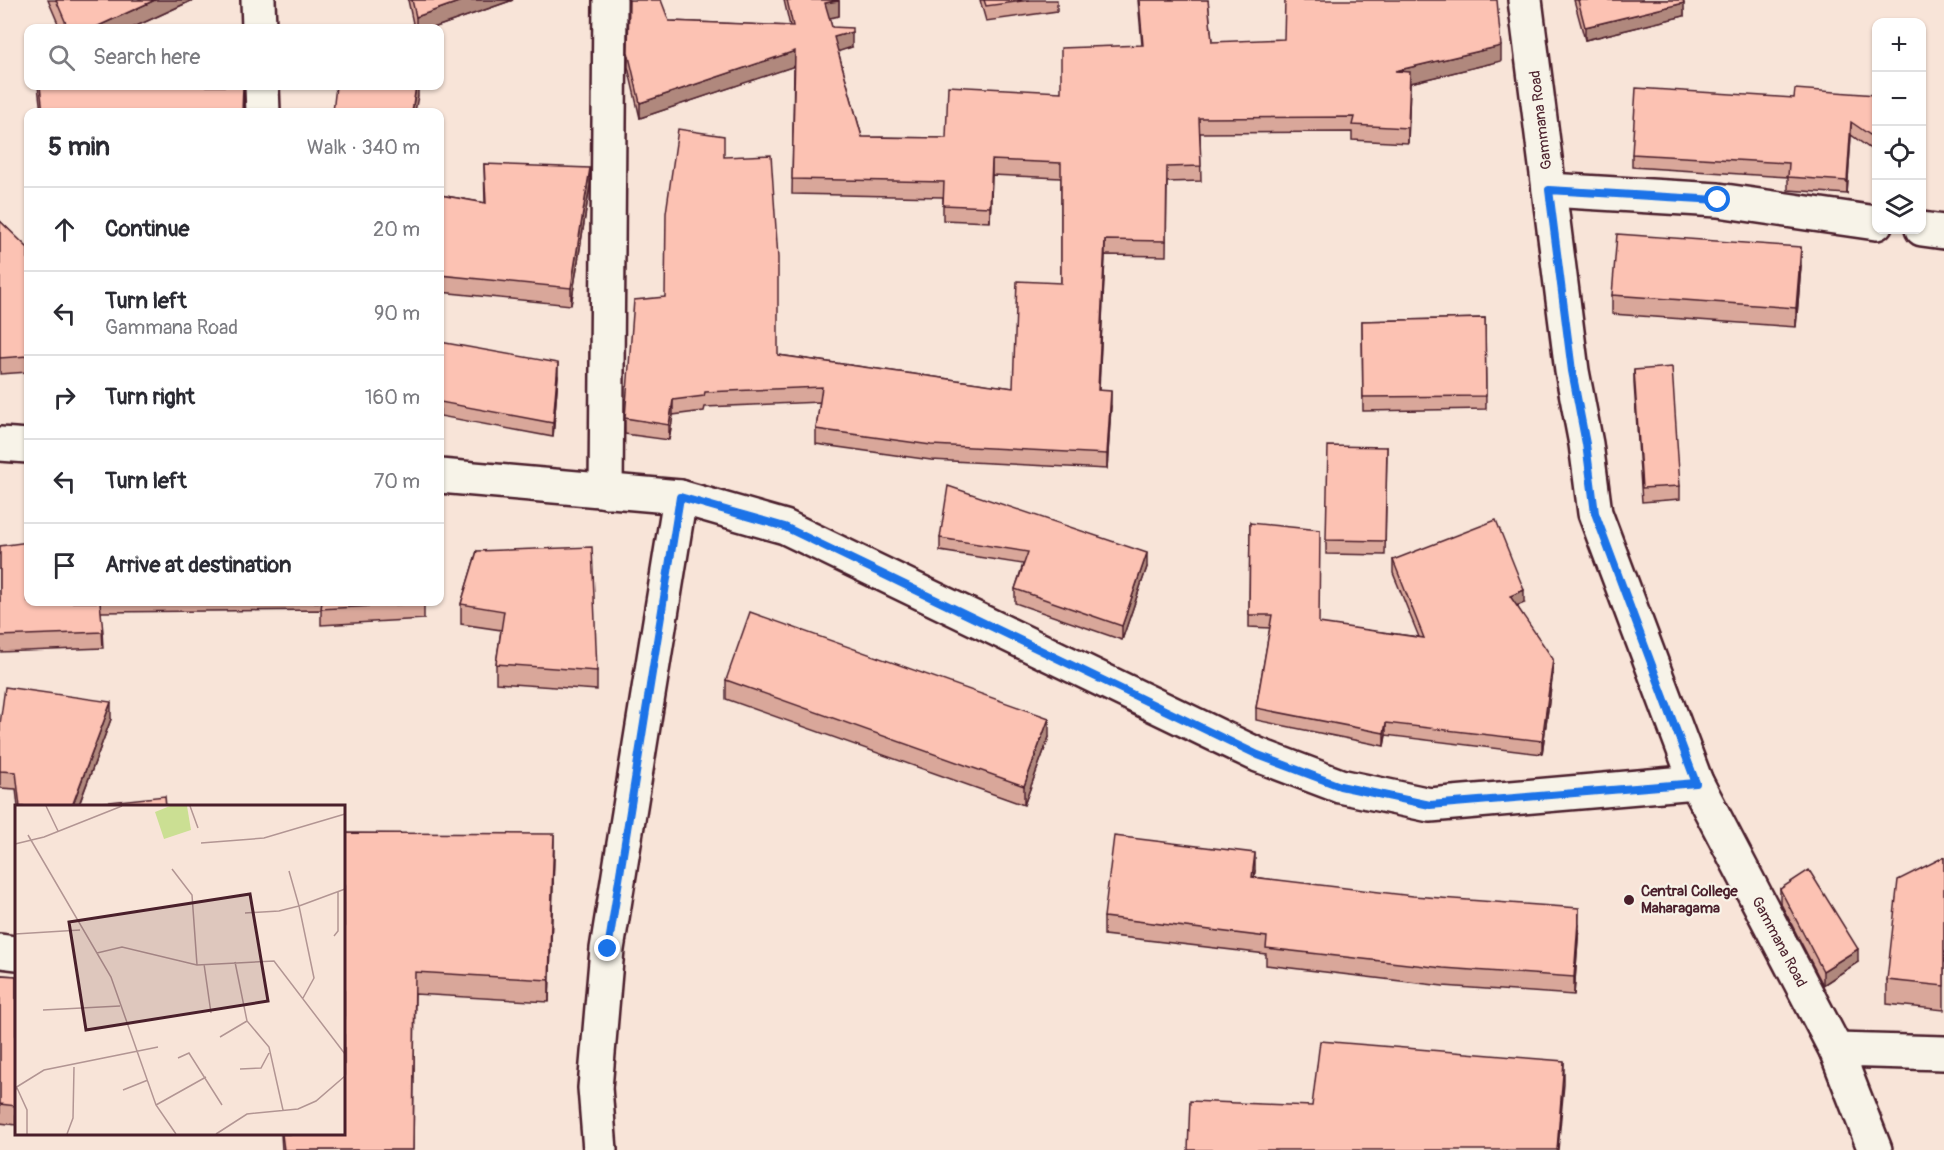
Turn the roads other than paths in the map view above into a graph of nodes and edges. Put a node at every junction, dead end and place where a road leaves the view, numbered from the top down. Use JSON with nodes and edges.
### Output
{"nodes":[{"id":1,"x":258,"y":0,"type":"edge"},
{"id":2,"x":610,"y":0,"type":"edge"},
{"id":3,"x":1525,"y":0,"type":"edge"},
{"id":4,"x":259,"y":24,"type":"edge"},
{"id":5,"x":262,"y":90,"type":"edge"},
{"id":6,"x":263,"y":108,"type":"edge"},
{"id":7,"x":1549,"y":190,"type":"junction"},
{"id":8,"x":1872,"y":222,"type":"edge"},
{"id":9,"x":1926,"y":230,"type":"edge"},
{"id":10,"x":1944,"y":232,"type":"edge"},
{"id":11,"x":0,"y":444,"type":"edge"},
{"id":12,"x":24,"y":446,"type":"edge"},
{"id":13,"x":444,"y":476,"type":"edge"},
{"id":14,"x":606,"y":490,"type":"junction"},
{"id":15,"x":680,"y":497,"type":"junction"},
{"id":16,"x":1696,"y":783,"type":"junction"},
{"id":17,"x":0,"y":951,"type":"edge"},
{"id":18,"x":15,"y":953,"type":"edge"},
{"id":19,"x":1836,"y":1050,"type":"junction"},
{"id":20,"x":1944,"y":1053,"type":"edge"},
{"id":21,"x":600,"y":1150,"type":"edge"},
{"id":22,"x":1875,"y":1150,"type":"edge"}],
"edges":[{"from":1,"to":4,"type":"street"},
{"from":2,"to":14,"type":"street"},
{"from":3,"to":7,"type":"street","name":"Gammana Road"},
{"from":5,"to":6,"type":"street"},
{"from":7,"to":8,"type":"street"},
{"from":7,"to":16,"type":"street","name":"Gammana Road"},
{"from":9,"to":10,"type":"street"},
{"from":11,"to":12,"type":"street"},
{"from":13,"to":14,"type":"street"},
{"from":14,"to":15,"type":"street"},
{"from":15,"to":16,"type":"street"},
{"from":15,"to":21,"type":"street"},
{"from":16,"to":19,"type":"street","name":"Gammana Road"},
{"from":17,"to":18,"type":"street"},
{"from":19,"to":20,"type":"street"},
{"from":19,"to":22,"type":"street","name":"Gammana Road"}]}
